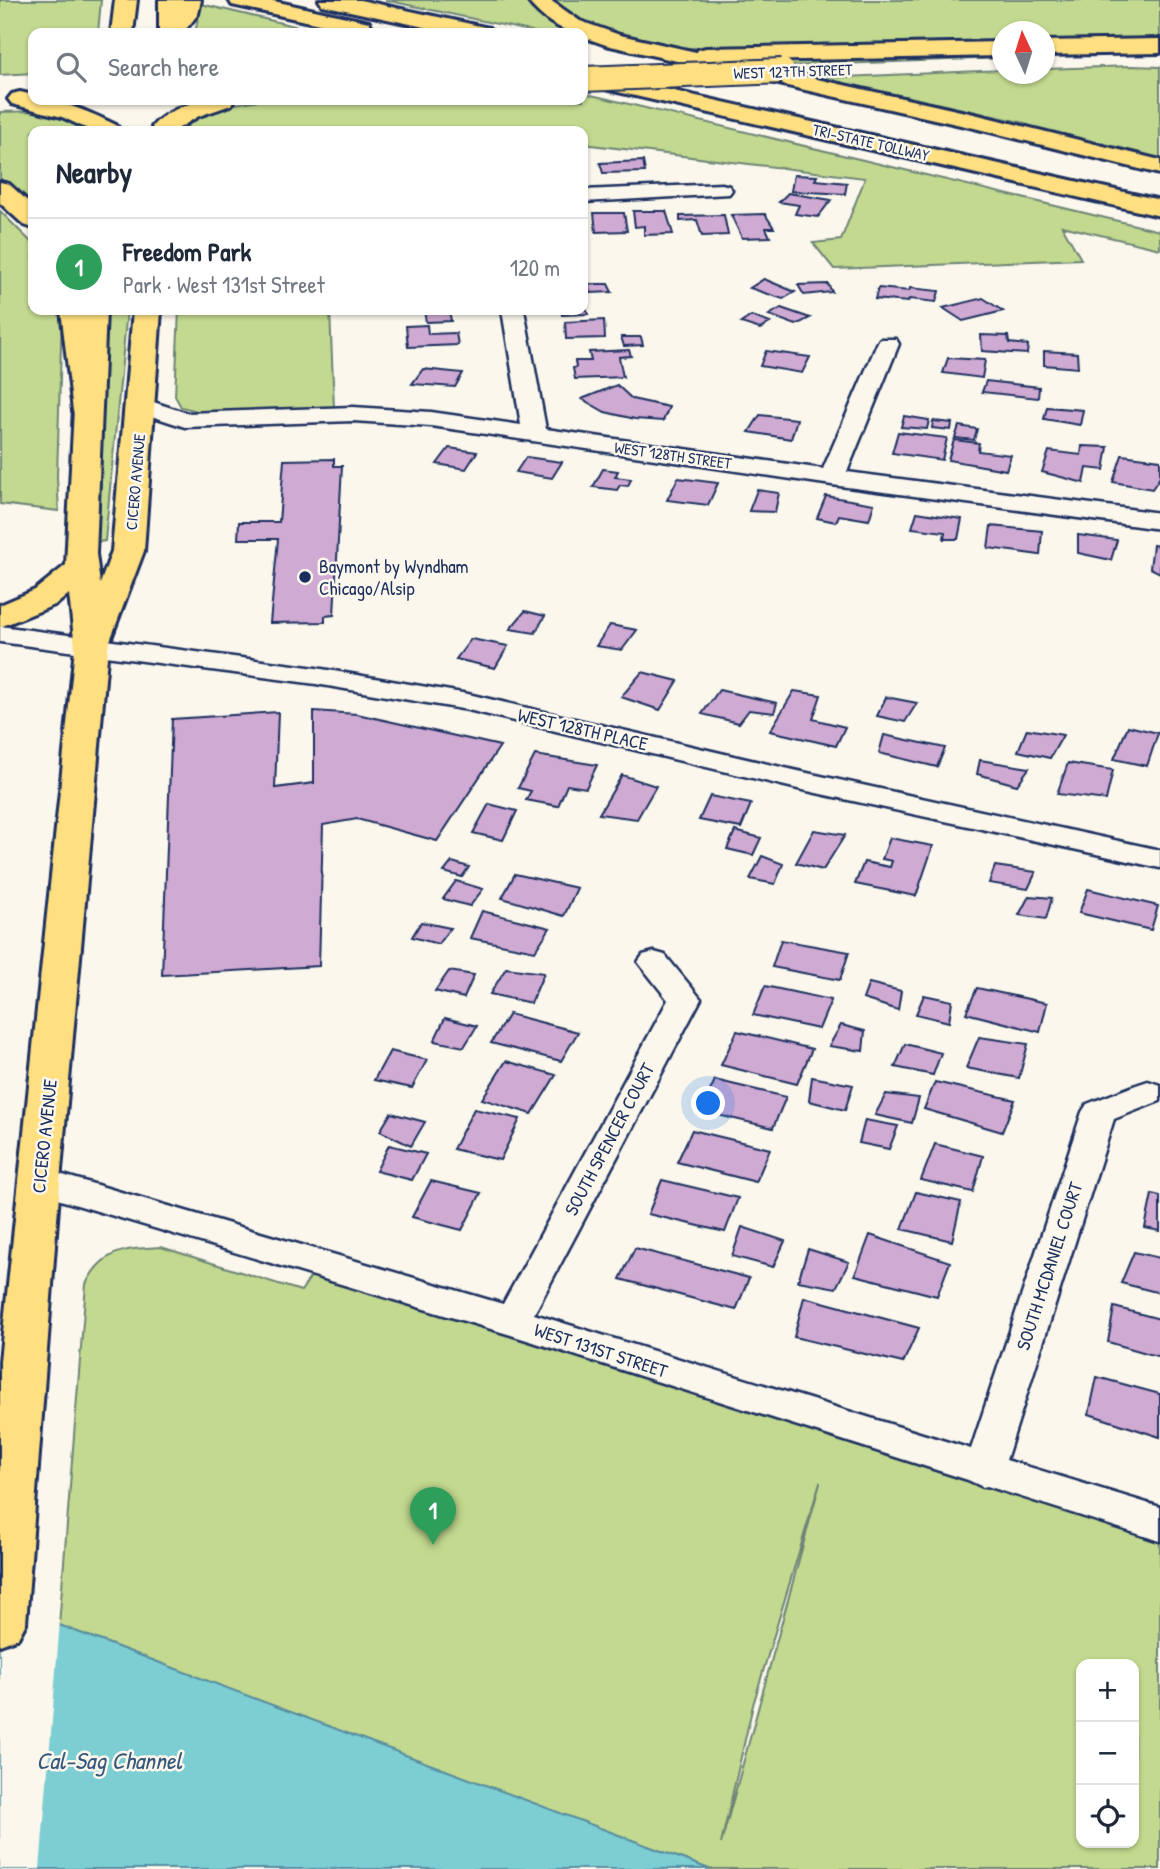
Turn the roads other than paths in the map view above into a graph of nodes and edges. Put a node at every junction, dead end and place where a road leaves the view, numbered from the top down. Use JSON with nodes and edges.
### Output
{"nodes":[{"id":1,"x":126,"y":0,"type":"edge"},
{"id":2,"x":240,"y":0,"type":"edge"},
{"id":3,"x":330,"y":0,"type":"edge"},
{"id":4,"x":538,"y":0,"type":"edge"},
{"id":5,"x":179,"y":6,"type":"edge"},
{"id":6,"x":123,"y":28,"type":"edge"},
{"id":7,"x":172,"y":28,"type":"edge"},
{"id":8,"x":366,"y":28,"type":"edge"},
{"id":9,"x":458,"y":28,"type":"edge"},
{"id":10,"x":578,"y":28,"type":"edge"},
{"id":11,"x":588,"y":31,"type":"edge"},
{"id":12,"x":1160,"y":47,"type":"edge"},
{"id":13,"x":992,"y":48,"type":"edge"},
{"id":14,"x":1055,"y":48,"type":"edge"},
{"id":15,"x":588,"y":58,"type":"edge"},
{"id":16,"x":588,"y":59,"type":"edge"},
{"id":17,"x":1160,"y":59,"type":"edge"},
{"id":18,"x":1055,"y":63,"type":"edge"},
{"id":19,"x":992,"y":64,"type":"edge"},
{"id":20,"x":588,"y":78,"type":"edge"},
{"id":21,"x":588,"y":79,"type":"edge"},
{"id":22,"x":54,"y":105,"type":"edge"},
{"id":23,"x":165,"y":105,"type":"edge"},
{"id":24,"x":208,"y":105,"type":"edge"},
{"id":25,"x":109,"y":124,"type":"edge"},
{"id":26,"x":163,"y":126,"type":"edge"},
{"id":27,"x":168,"y":126,"type":"edge"},
{"id":28,"x":1160,"y":167,"type":"edge"},
{"id":29,"x":1160,"y":180,"type":"edge"},
{"id":30,"x":0,"y":189,"type":"edge"},
{"id":31,"x":722,"y":190,"type":"dead end"},
{"id":32,"x":588,"y":196,"type":"edge"},
{"id":33,"x":1160,"y":208,"type":"edge"},
{"id":34,"x":28,"y":215,"type":"edge"},
{"id":35,"x":75,"y":315,"type":"edge"},
{"id":36,"x":92,"y":315,"type":"edge"},
{"id":37,"x":147,"y":315,"type":"edge"},
{"id":38,"x":514,"y":315,"type":"edge"},
{"id":39,"x":888,"y":344,"type":"dead end"},
{"id":40,"x":141,"y":405,"type":"junction"},
{"id":41,"x":87,"y":411,"type":"junction"},
{"id":42,"x":185,"y":420,"type":"junction"},
{"id":43,"x":535,"y":435,"type":"junction"},
{"id":44,"x":139,"y":447,"type":"junction"},
{"id":45,"x":832,"y":478,"type":"junction"},
{"id":46,"x":1160,"y":521,"type":"edge"},
{"id":47,"x":82,"y":568,"type":"junction"},
{"id":48,"x":0,"y":617,"type":"edge"},
{"id":49,"x":0,"y":634,"type":"edge"},
{"id":50,"x":92,"y":648,"type":"junction"},
{"id":51,"x":1160,"y":859,"type":"edge"},
{"id":52,"x":654,"y":962,"type":"dead end"},
{"id":53,"x":1148,"y":1093,"type":"dead end"},
{"id":54,"x":39,"y":1181,"type":"junction"},
{"id":55,"x":512,"y":1321,"type":"junction"},
{"id":56,"x":983,"y":1471,"type":"junction"},
{"id":57,"x":1160,"y":1524,"type":"edge"},
{"id":58,"x":0,"y":1623,"type":"edge"}],
"edges":[{"from":1,"to":6,"type":"main road"},
{"from":2,"to":8,"type":"main road"},
{"from":3,"to":9,"type":"main road"},
{"from":4,"to":10,"type":"main road"},
{"from":5,"to":7,"type":"main road"},
{"from":11,"to":28,"type":"main road"},
{"from":12,"to":14,"type":"main road"},
{"from":13,"to":15,"type":"main road","name":"WEST 127TH STREET"},
{"from":16,"to":29,"type":"main road","name":"TRI-STATE TOLLWAY"},
{"from":17,"to":18,"type":"main road"},
{"from":19,"to":20,"type":"main road","name":"WEST 127TH STREET","bridge":true},
{"from":21,"to":33,"type":"main road","name":"TRI-STATE TOLLWAY"},
{"from":22,"to":25,"type":"main road"},
{"from":23,"to":26,"type":"main road"},
{"from":24,"to":27,"type":"main road"},
{"from":30,"to":34,"type":"main road"},
{"from":31,"to":32,"type":"street"},
{"from":35,"to":41,"type":"main road"},
{"from":36,"to":41,"type":"main road","name":"CICERO AVENUE"},
{"from":37,"to":40,"type":"main road","name":"CICERO AVENUE"},
{"from":38,"to":43,"type":"street"},
{"from":39,"to":45,"type":"street"},
{"from":40,"to":42,"type":"street","name":"WEST 128TH STREET"},
{"from":40,"to":44,"type":"main road","name":"CICERO AVENUE"},
{"from":41,"to":47,"type":"main road","name":"CICERO AVENUE"},
{"from":42,"to":43,"type":"street","name":"WEST 128TH STREET"},
{"from":42,"to":44,"type":"street","name":"WEST 128TH STREET"},
{"from":43,"to":45,"type":"street","name":"WEST 128TH STREET"},
{"from":44,"to":50,"type":"main road","name":"CICERO AVENUE"},
{"from":45,"to":46,"type":"street","name":"WEST 128TH STREET"},
{"from":47,"to":48,"type":"main road"},
{"from":47,"to":50,"type":"main road","name":"CICERO AVENUE"},
{"from":49,"to":50,"type":"street","name":"WEST 128TH PLACE"},
{"from":50,"to":51,"type":"street","name":"WEST 128TH PLACE"},
{"from":50,"to":54,"type":"main road","name":"CICERO AVENUE"},
{"from":52,"to":55,"type":"street","name":"SOUTH SPENCER COURT"},
{"from":53,"to":56,"type":"street","name":"SOUTH MCDANIEL COURT"},
{"from":54,"to":55,"type":"street","name":"WEST 131ST STREET"},
{"from":54,"to":58,"type":"main road","name":"CICERO AVENUE"},
{"from":55,"to":56,"type":"street","name":"WEST 131ST STREET"},
{"from":56,"to":57,"type":"street","name":"WEST 131ST STREET"}]}
